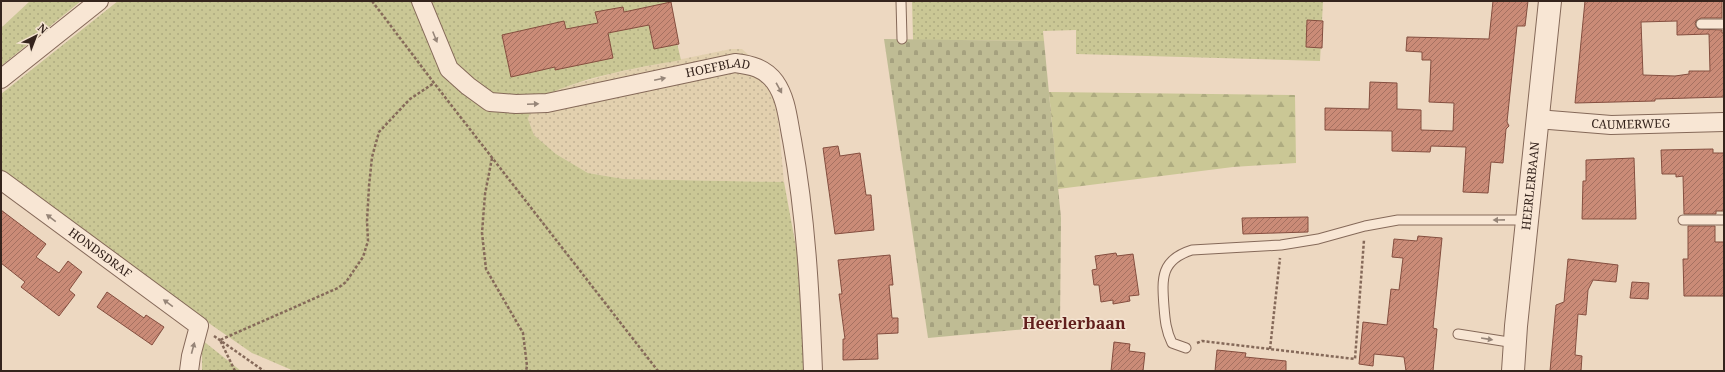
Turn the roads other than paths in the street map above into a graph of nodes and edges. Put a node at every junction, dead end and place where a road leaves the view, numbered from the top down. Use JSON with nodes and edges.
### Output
{"nodes":[{"id":1,"x":99,"y":1,"type":"edge"},
{"id":2,"x":421,"y":1,"type":"edge"},
{"id":3,"x":901,"y":1,"type":"edge"},
{"id":4,"x":1550,"y":1,"type":"edge"},
{"id":5,"x":1701,"y":24,"type":"dead end"},
{"id":6,"x":1724,"y":24,"type":"edge"},
{"id":7,"x":902,"y":39,"type":"dead end"},
{"id":8,"x":1,"y":79,"type":"edge"},
{"id":9,"x":1537,"y":119,"type":"junction"},
{"id":10,"x":1724,"y":122,"type":"edge"},
{"id":11,"x":1,"y":180,"type":"edge"},
{"id":12,"x":1527,"y":220,"type":"junction"},
{"id":13,"x":1683,"y":220,"type":"dead end"},
{"id":14,"x":1724,"y":220,"type":"edge"},
{"id":15,"x":1458,"y":334,"type":"dead end"},
{"id":16,"x":1515,"y":343,"type":"junction"},
{"id":17,"x":1186,"y":348,"type":"road end"},
{"id":18,"x":189,"y":371,"type":"edge"},
{"id":19,"x":813,"y":371,"type":"edge"},
{"id":20,"x":1513,"y":371,"type":"edge"}],
"edges":[{"from":1,"to":8,"type":"street"},
{"from":2,"to":19,"type":"street","name":"HOEFBLAD","one_way":true},
{"from":3,"to":7,"type":"lane"},
{"from":4,"to":9,"type":"street","name":"HEERLERBAAN"},
{"from":5,"to":6,"type":"lane"},
{"from":9,"to":10,"type":"street","name":"CAUMERWEG"},
{"from":9,"to":12,"type":"street","name":"HEERLERBAAN"},
{"from":18,"to":11,"type":"street","name":"HONDSDRAF","one_way":true},
{"from":12,"to":16,"type":"street","name":"HEERLERBAAN"},
{"from":12,"to":17,"type":"lane","one_way":true},
{"from":13,"to":14,"type":"lane"},
{"from":15,"to":16,"type":"lane","one_way":true},
{"from":16,"to":20,"type":"street","name":"HEERLERBAAN"}]}
